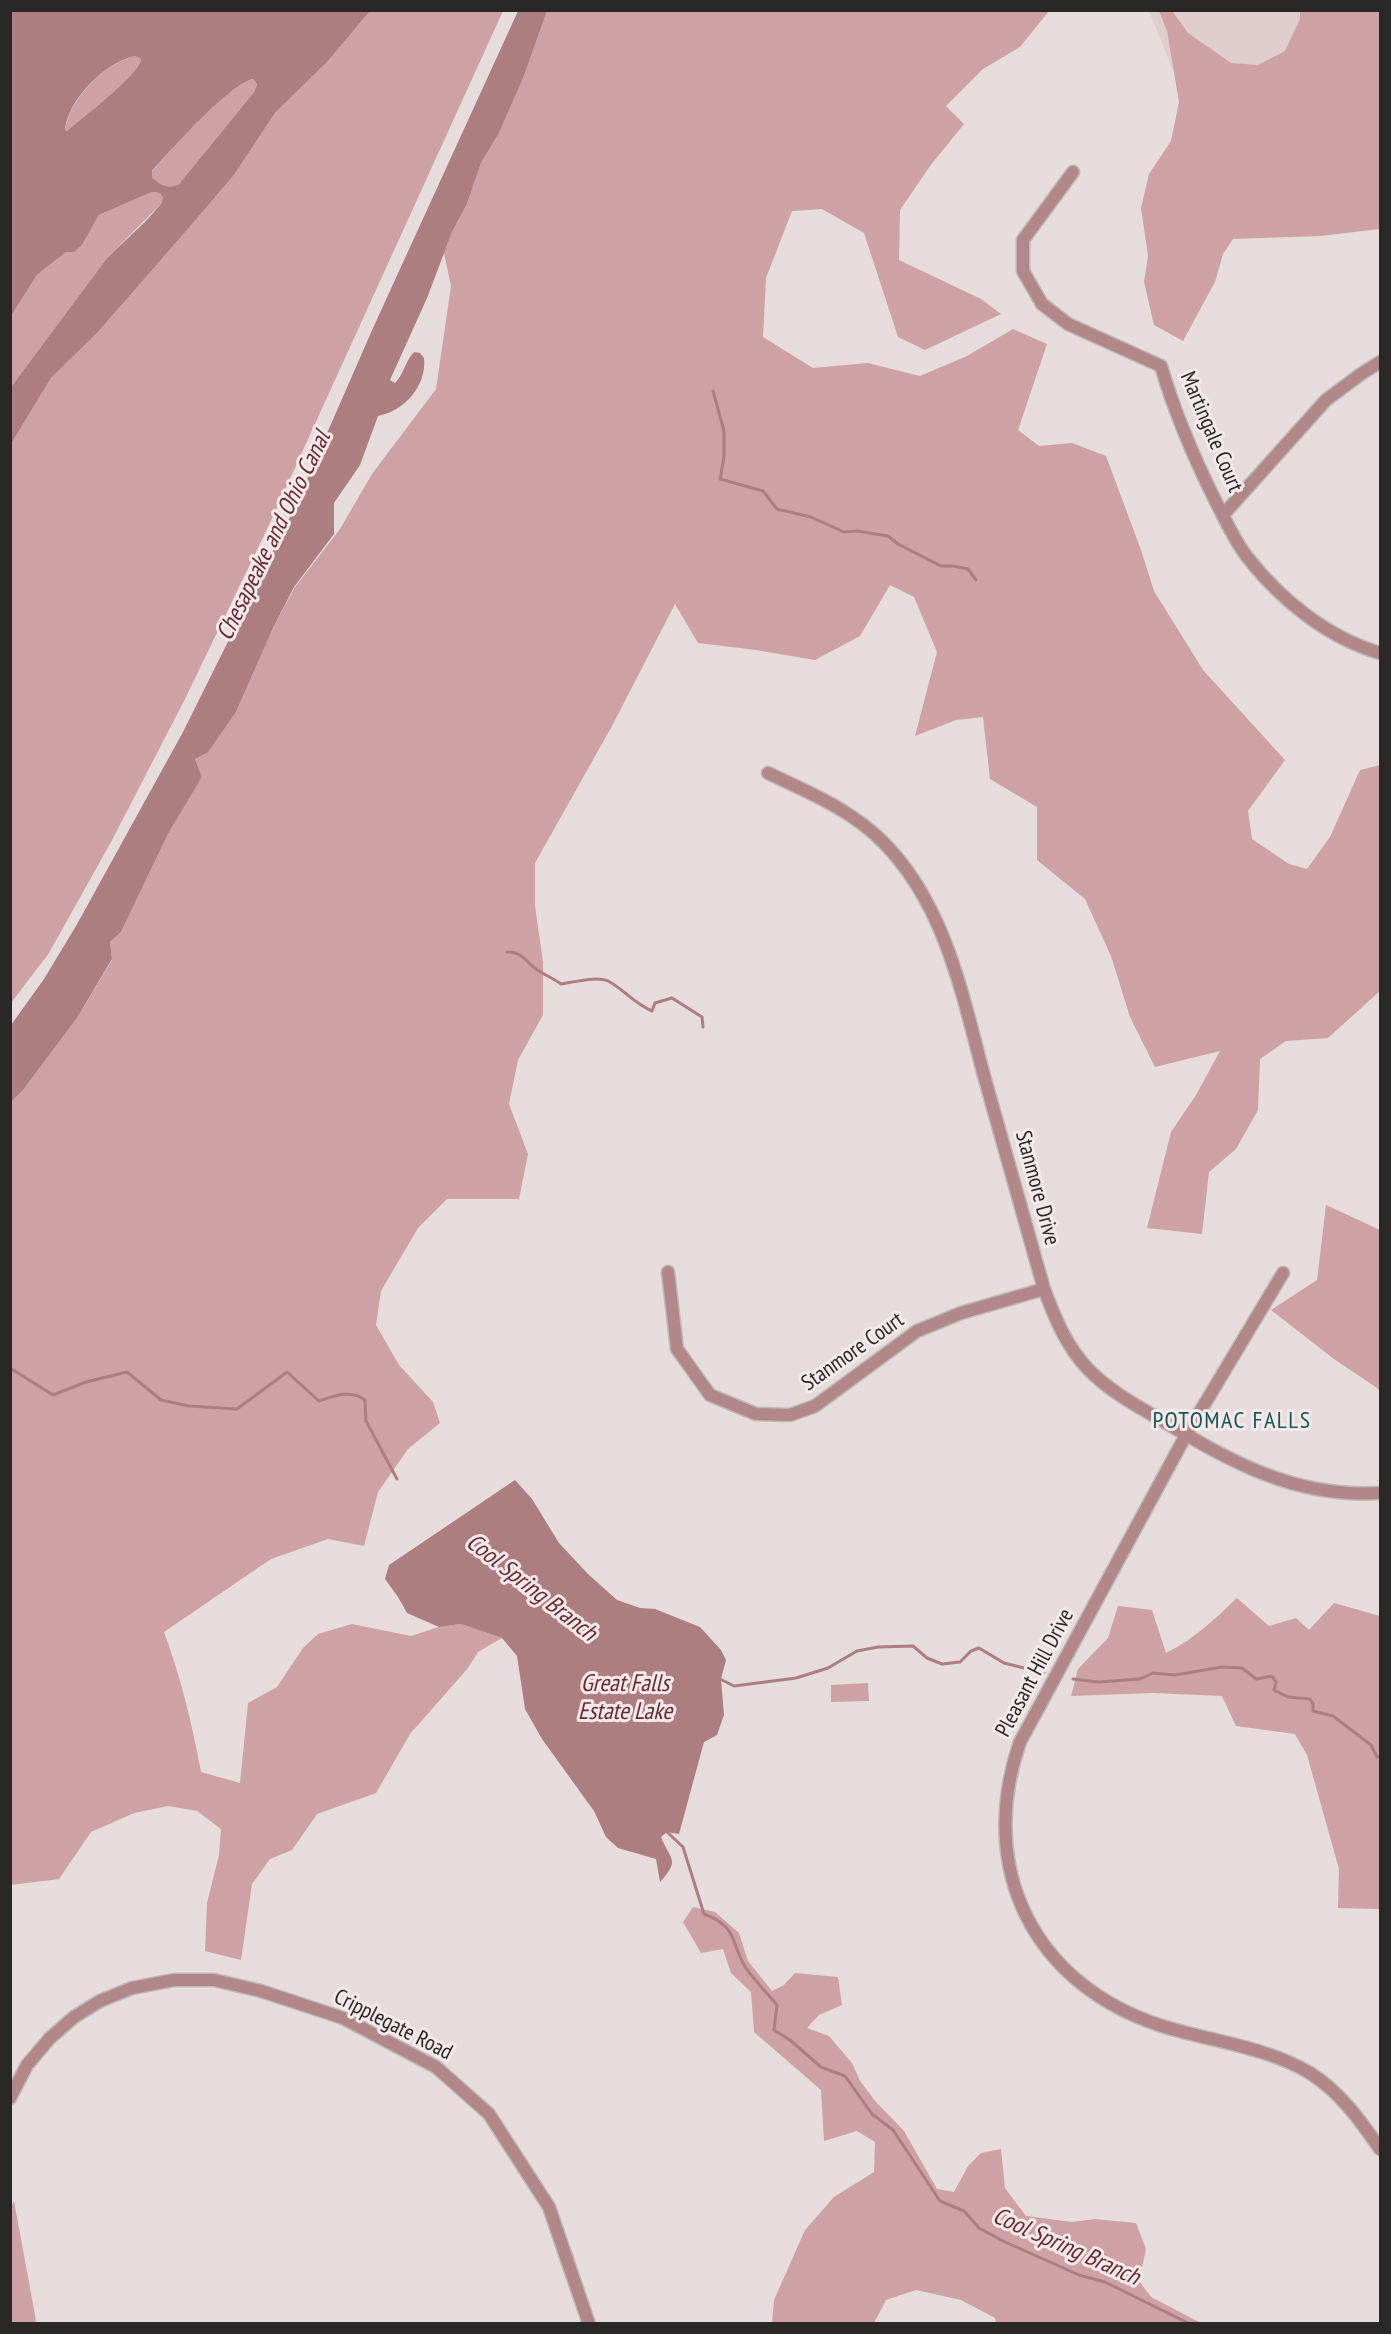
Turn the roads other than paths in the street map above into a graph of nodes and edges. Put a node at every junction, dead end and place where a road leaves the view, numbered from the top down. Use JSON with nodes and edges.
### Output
{"nodes":[{"id":1,"x":1073,"y":172,"type":"dead end"},
{"id":2,"x":1380,"y":362,"type":"edge"},
{"id":3,"x":1223,"y":515,"type":"junction"},
{"id":4,"x":1380,"y":653,"type":"edge"},
{"id":5,"x":768,"y":773,"type":"dead end"},
{"id":6,"x":668,"y":1272,"type":"dead end"},
{"id":7,"x":1283,"y":1273,"type":"dead end"},
{"id":8,"x":1044,"y":1289,"type":"junction"},
{"id":9,"x":1186,"y":1435,"type":"junction"},
{"id":10,"x":1380,"y":1493,"type":"edge"},
{"id":11,"x":10,"y":2098,"type":"edge"},
{"id":12,"x":1380,"y":2149,"type":"edge"},
{"id":13,"x":589,"y":2324,"type":"edge"}],
"edges":[{"from":1,"to":3,"type":"street","name":"Martingale Court"},
{"from":2,"to":3,"type":"street"},
{"from":3,"to":4,"type":"street","name":"Martingale Court"},
{"from":5,"to":8,"type":"street","name":"Stanmore Drive"},
{"from":6,"to":8,"type":"street","name":"Stanmore Court"},
{"from":7,"to":9,"type":"street","name":"Pleasant Hill Drive"},
{"from":8,"to":9,"type":"street","name":"Stanmore Drive"},
{"from":9,"to":10,"type":"street","name":"Stanmore Drive"},
{"from":9,"to":12,"type":"street","name":"Pleasant Hill Drive"},
{"from":11,"to":13,"type":"street","name":"Cripplegate Road"}]}
